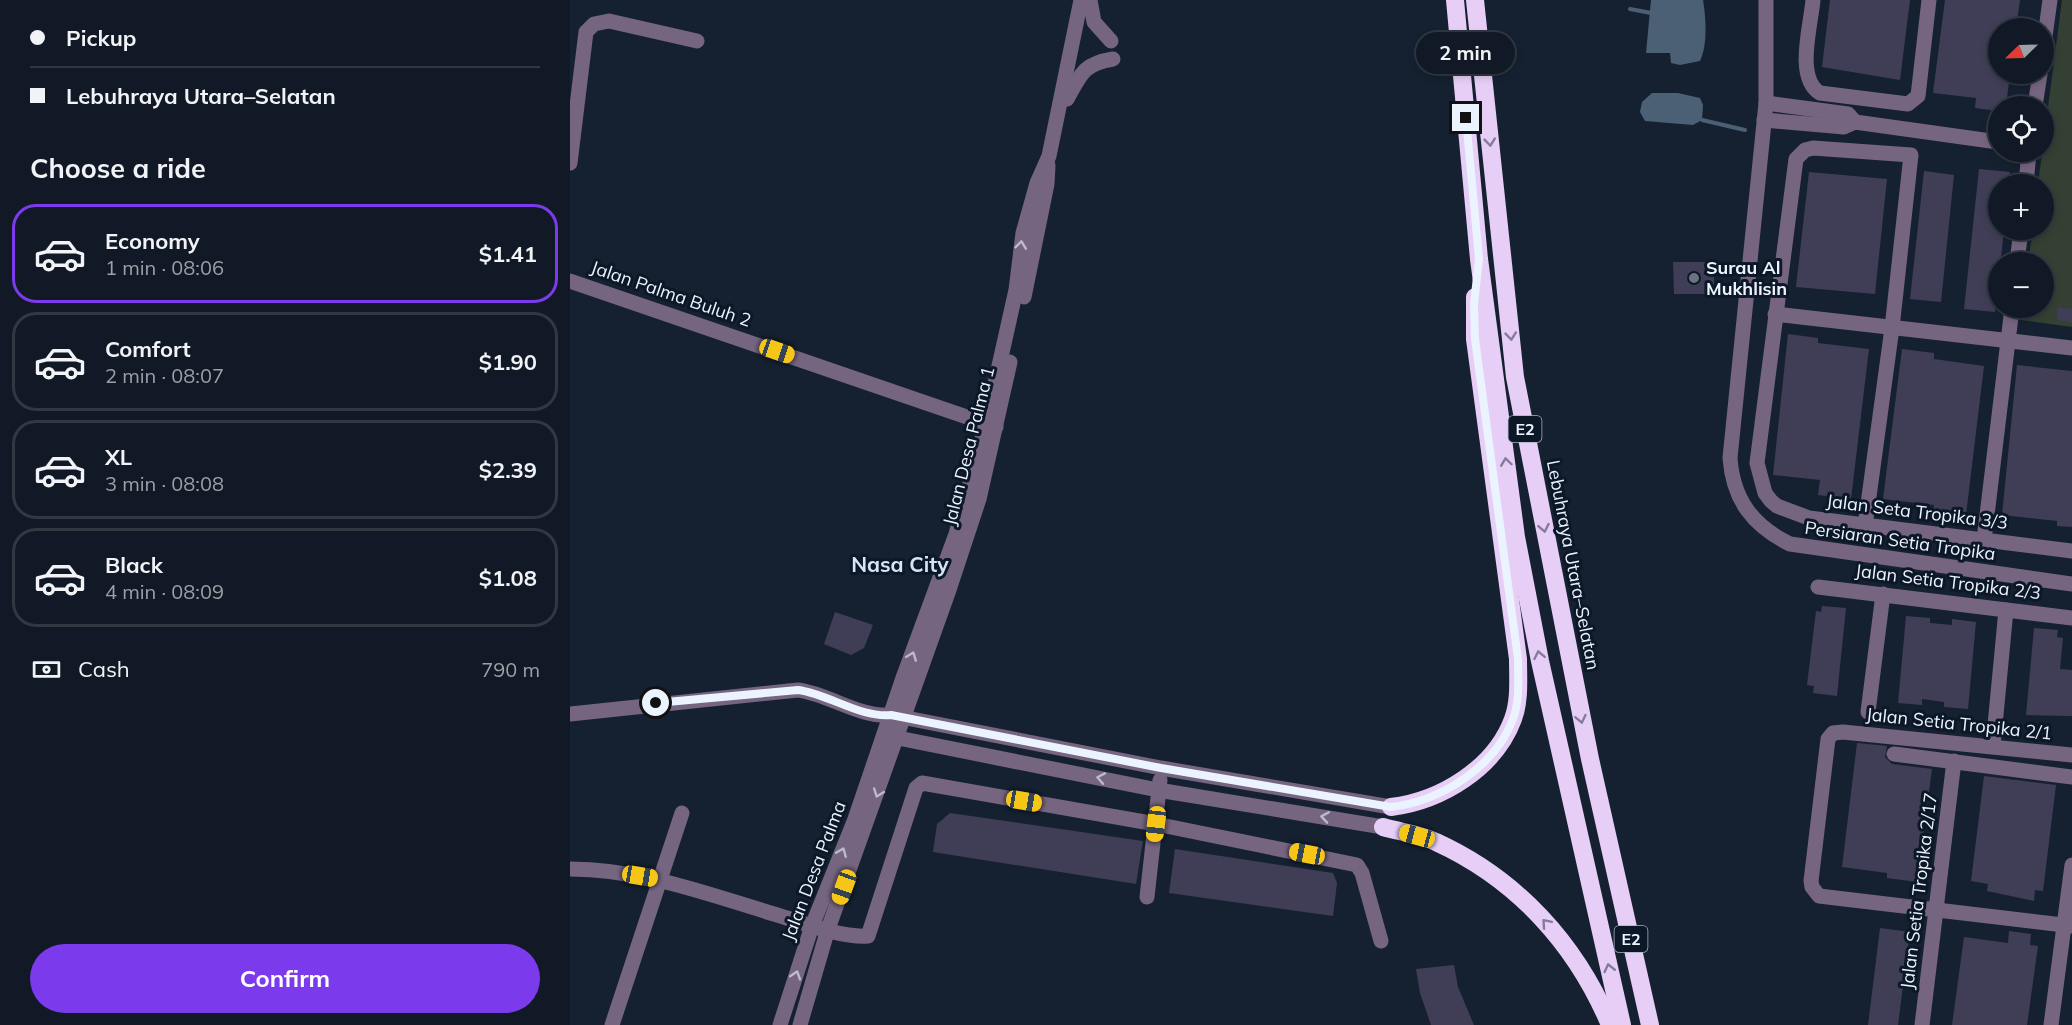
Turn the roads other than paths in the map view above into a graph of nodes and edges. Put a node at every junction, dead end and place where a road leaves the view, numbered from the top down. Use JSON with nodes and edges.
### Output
{"nodes":[{"id":1,"x":1081,"y":0,"type":"edge"},
{"id":2,"x":1090,"y":0,"type":"edge"},
{"id":3,"x":1455,"y":0,"type":"edge"},
{"id":4,"x":1475,"y":0,"type":"edge"},
{"id":5,"x":1766,"y":0,"type":"edge"},
{"id":6,"x":1814,"y":0,"type":"edge"},
{"id":7,"x":1929,"y":0,"type":"edge"},
{"id":8,"x":2050,"y":0,"type":"edge"},
{"id":9,"x":2048,"y":18,"type":"edge"},
{"id":10,"x":697,"y":41,"type":"dead end"},
{"id":11,"x":1111,"y":41,"type":"dead end"},
{"id":12,"x":1113,"y":59,"type":"dead end"},
{"id":13,"x":1766,"y":103,"type":"junction"},
{"id":14,"x":1058,"y":116,"type":"junction"},
{"id":15,"x":1809,"y":116,"type":"junction"},
{"id":16,"x":1764,"y":120,"type":"junction"},
{"id":17,"x":1988,"y":141,"type":"edge"},
{"id":18,"x":570,"y":163,"type":"edge"},
{"id":19,"x":1479,"y":259,"type":"junction"},
{"id":20,"x":570,"y":281,"type":"edge"},
{"id":21,"x":1774,"y":314,"type":"junction"},
{"id":22,"x":2011,"y":318,"type":"edge"},
{"id":23,"x":1892,"y":328,"type":"junction"},
{"id":24,"x":2008,"y":341,"type":"junction"},
{"id":25,"x":2072,"y":348,"type":"edge"},
{"id":26,"x":992,"y":426,"type":"junction"},
{"id":27,"x":1865,"y":526,"type":"junction"},
{"id":28,"x":1984,"y":540,"type":"junction"},
{"id":29,"x":2072,"y":551,"type":"edge"},
{"id":30,"x":2072,"y":584,"type":"edge"},
{"id":31,"x":1818,"y":587,"type":"dead end"},
{"id":32,"x":1883,"y":594,"type":"junction"},
{"id":33,"x":2006,"y":610,"type":"junction"},
{"id":34,"x":2072,"y":618,"type":"edge"},
{"id":35,"x":1868,"y":712,"type":"dead end"},
{"id":36,"x":570,"y":714,"type":"edge"},
{"id":37,"x":891,"y":717,"type":"junction"},
{"id":38,"x":892,"y":734,"type":"junction"},
{"id":39,"x":1993,"y":746,"type":"junction"},
{"id":40,"x":1894,"y":754,"type":"dead end"},
{"id":41,"x":2072,"y":755,"type":"edge"},
{"id":42,"x":1954,"y":761,"type":"junction"},
{"id":43,"x":1161,"y":768,"type":"junction"},
{"id":44,"x":2072,"y":777,"type":"edge"},
{"id":45,"x":1158,"y":790,"type":"junction"},
{"id":46,"x":1391,"y":807,"type":"joint"},
{"id":47,"x":682,"y":813,"type":"dead end"},
{"id":48,"x":1156,"y":824,"type":"junction"},
{"id":49,"x":1383,"y":827,"type":"joint"},
{"id":50,"x":1611,"y":852,"type":"junction"},
{"id":51,"x":2072,"y":865,"type":"edge"},
{"id":52,"x":570,"y":869,"type":"edge"},
{"id":53,"x":661,"y":880,"type":"junction"},
{"id":54,"x":1147,"y":897,"type":"dead end"},
{"id":55,"x":1936,"y":910,"type":"junction"},
{"id":56,"x":812,"y":926,"type":"junction"},
{"id":57,"x":2068,"y":926,"type":"edge"},
{"id":58,"x":828,"y":930,"type":"junction"},
{"id":59,"x":1381,"y":941,"type":"dead end"},
{"id":60,"x":612,"y":1025,"type":"edge"},
{"id":61,"x":780,"y":1025,"type":"edge"},
{"id":62,"x":800,"y":1025,"type":"edge"},
{"id":63,"x":1610,"y":1025,"type":"edge"},
{"id":64,"x":1622,"y":1025,"type":"edge"},
{"id":65,"x":1650,"y":1025,"type":"edge"},
{"id":66,"x":1662,"y":1025,"type":"edge"},
{"id":67,"x":1922,"y":1025,"type":"edge"},
{"id":68,"x":2051,"y":1025,"type":"edge"}],
"edges":[{"from":1,"to":14,"type":"street","name":"Jalan Desa Palma 1"},
{"from":2,"to":11,"type":"street"},
{"from":3,"to":19,"type":"highway","number":"E2"},
{"from":4,"to":50,"type":"highway","name":"Lebuhraya Utara–Selatan","number":"E2","one_way":true},
{"from":5,"to":13,"type":"street","name":"Persiaran Setia Tropika"},
{"from":6,"to":7,"type":"street"},
{"from":8,"to":9,"type":"street"},
{"from":10,"to":18,"type":"street"},
{"from":12,"to":14,"type":"street"},
{"from":13,"to":15,"type":"street"},
{"from":13,"to":16,"type":"street","name":"Persiaran Setia Tropika"},
{"from":14,"to":26,"type":"street","name":"Jalan Desa Palma 1"},
{"from":15,"to":16,"type":"street"},
{"from":15,"to":17,"type":"street"},
{"from":16,"to":30,"type":"street","name":"Persiaran Setia Tropika"},
{"from":19,"to":46,"type":"highway"},
{"from":64,"to":19,"type":"highway","number":"E2","one_way":true},
{"from":20,"to":26,"type":"street","name":"Jalan Palma Buluh 2"},
{"from":21,"to":23,"type":"street"},
{"from":21,"to":23,"type":"street"},
{"from":21,"to":27,"type":"street","name":"Jalan Seta Tropika 3/3"},
{"from":22,"to":24,"type":"street"},
{"from":23,"to":24,"type":"street"},
{"from":23,"to":27,"type":"street"},
{"from":24,"to":25,"type":"street"},
{"from":24,"to":28,"type":"street"},
{"from":26,"to":37,"type":"street","name":"Jalan Desa Palma 1"},
{"from":27,"to":28,"type":"street","name":"Jalan Seta Tropika 3/3"},
{"from":28,"to":29,"type":"street","name":"Jalan Seta Tropika 3/3"},
{"from":31,"to":32,"type":"street","name":"Jalan Setia Tropika 2/3"},
{"from":32,"to":33,"type":"street","name":"Jalan Setia Tropika 2/3"},
{"from":32,"to":35,"type":"street"},
{"from":33,"to":34,"type":"street","name":"Jalan Setia Tropika 2/3"},
{"from":33,"to":39,"type":"street"},
{"from":36,"to":37,"type":"street"},
{"from":37,"to":38,"type":"street","name":"Jalan Desa Palma 1"},
{"from":37,"to":38,"type":"street"},
{"from":37,"to":43,"type":"street"},
{"from":45,"to":38,"type":"street","one_way":true},
{"from":56,"to":38,"type":"street","name":"Jalan Desa Palma","one_way":true},
{"from":38,"to":58,"type":"street","name":"Jalan Desa Palma","one_way":true},
{"from":39,"to":41,"type":"street","name":"Jalan Setia Tropika 2/1"},
{"from":39,"to":55,"type":"street","name":"Jalan Setia Tropika 2/1"},
{"from":40,"to":42,"type":"street"},
{"from":42,"to":44,"type":"street"},
{"from":42,"to":55,"type":"street","name":"Jalan Setia Tropika 2/17"},
{"from":43,"to":45,"type":"street"},
{"from":43,"to":46,"type":"street"},
{"from":45,"to":48,"type":"street"},
{"from":49,"to":45,"type":"street","one_way":true},
{"from":47,"to":53,"type":"street"},
{"from":48,"to":54,"type":"street"},
{"from":48,"to":58,"type":"street"},
{"from":48,"to":59,"type":"street"},
{"from":63,"to":49,"type":"highway","one_way":true},
{"from":50,"to":65,"type":"highway","name":"Lebuhraya Utara–Selatan","number":"E2"},
{"from":50,"to":66,"type":"highway"},
{"from":51,"to":57,"type":"street"},
{"from":52,"to":53,"type":"street"},
{"from":53,"to":56,"type":"street"},
{"from":53,"to":60,"type":"street"},
{"from":55,"to":57,"type":"street"},
{"from":55,"to":67,"type":"street","name":"Jalan Setia Tropika 2/17"},
{"from":56,"to":58,"type":"street"},
{"from":61,"to":56,"type":"street","name":"Jalan Desa Palma","one_way":true},
{"from":57,"to":68,"type":"street"},
{"from":58,"to":62,"type":"street","name":"Jalan Desa Palma"}]}
